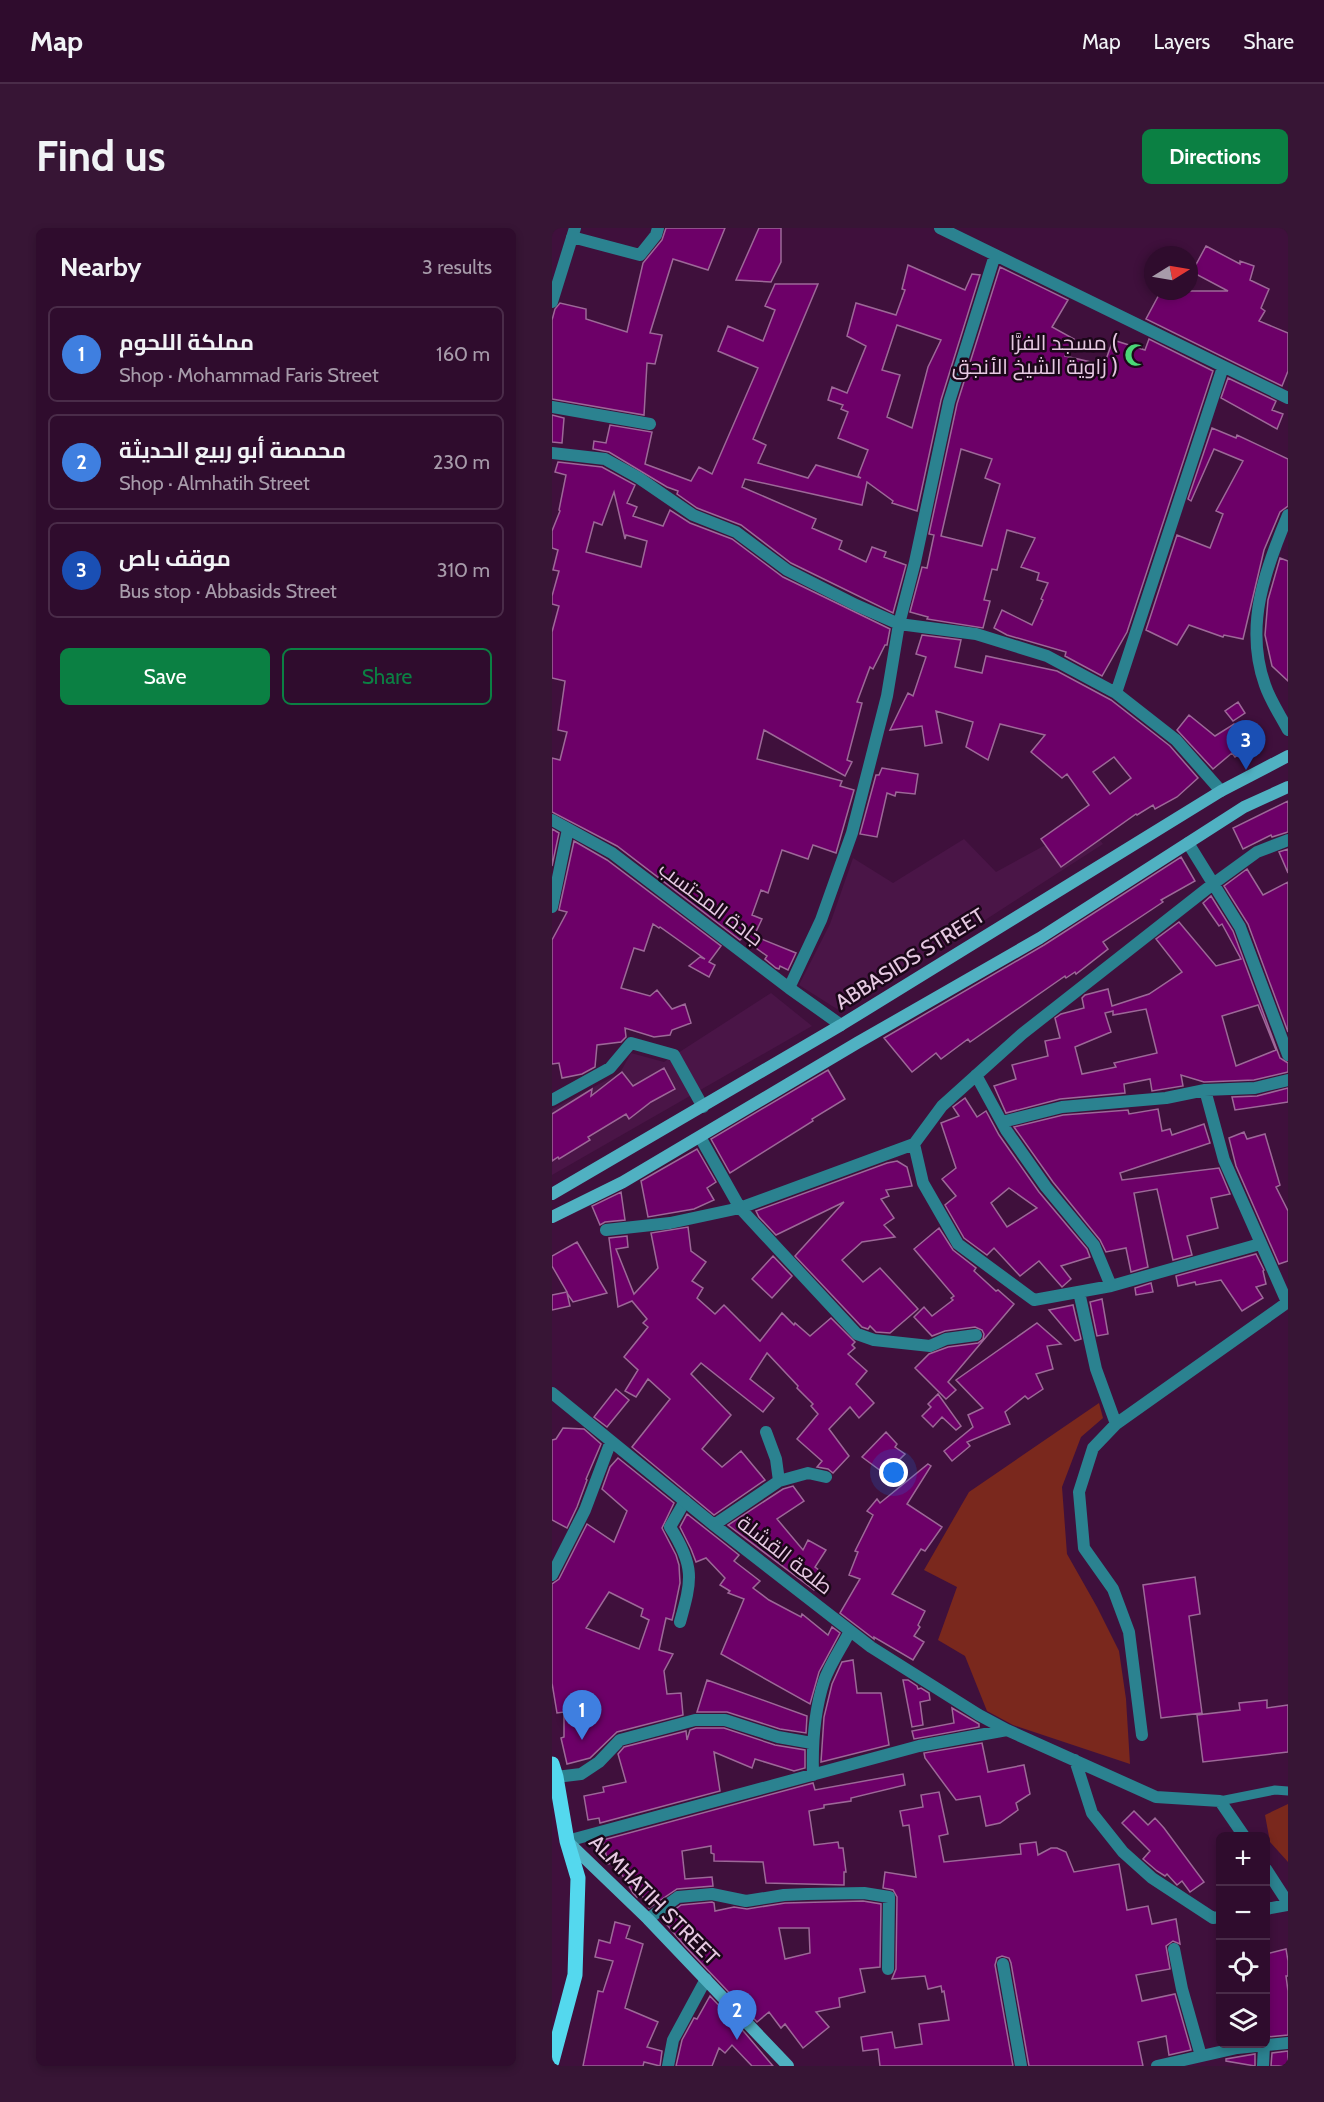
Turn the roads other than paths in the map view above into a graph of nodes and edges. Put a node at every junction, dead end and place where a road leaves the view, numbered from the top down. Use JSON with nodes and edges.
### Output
{"nodes":[{"id":1,"x":658,"y":228,"type":"edge"},
{"id":2,"x":940,"y":228,"type":"edge"},
{"id":3,"x":573,"y":232,"type":"edge"},
{"id":4,"x":995,"y":255,"type":"junction"},
{"id":5,"x":552,"y":302,"type":"edge"},
{"id":6,"x":1223,"y":367,"type":"junction"},
{"id":7,"x":1288,"y":398,"type":"edge"},
{"id":8,"x":552,"y":406,"type":"edge"},
{"id":9,"x":650,"y":424,"type":"dead end"},
{"id":10,"x":552,"y":453,"type":"edge"},
{"id":11,"x":1288,"y":515,"type":"edge"},
{"id":12,"x":900,"y":624,"type":"junction"},
{"id":13,"x":1116,"y":693,"type":"junction"},
{"id":14,"x":1288,"y":730,"type":"edge"},
{"id":15,"x":1288,"y":756,"type":"edge"},
{"id":16,"x":1288,"y":787,"type":"edge"},
{"id":17,"x":1221,"y":791,"type":"junction"},
{"id":18,"x":552,"y":820,"type":"edge"},
{"id":19,"x":568,"y":829,"type":"junction"},
{"id":20,"x":1288,"y":840,"type":"edge"},
{"id":21,"x":1188,"y":843,"type":"junction"},
{"id":22,"x":1213,"y":884,"type":"junction"},
{"id":23,"x":552,"y":907,"type":"edge"},
{"id":24,"x":789,"y":988,"type":"junction"},
{"id":25,"x":841,"y":1025,"type":"junction"},
{"id":26,"x":1288,"y":1055,"type":"edge"},
{"id":27,"x":976,"y":1075,"type":"junction"},
{"id":28,"x":1288,"y":1080,"type":"edge"},
{"id":29,"x":1205,"y":1090,"type":"junction"},
{"id":30,"x":552,"y":1100,"type":"edge"},
{"id":31,"x":703,"y":1107,"type":"junction"},
{"id":32,"x":1002,"y":1122,"type":"junction"},
{"id":33,"x":700,"y":1137,"type":"junction"},
{"id":34,"x":914,"y":1144,"type":"junction"},
{"id":35,"x":552,"y":1194,"type":"edge"},
{"id":36,"x":740,"y":1208,"type":"junction"},
{"id":37,"x":552,"y":1217,"type":"edge"},
{"id":38,"x":606,"y":1230,"type":"dead end"},
{"id":39,"x":1260,"y":1244,"type":"junction"},
{"id":40,"x":1112,"y":1286,"type":"junction"},
{"id":41,"x":1079,"y":1292,"type":"junction"},
{"id":42,"x":1288,"y":1302,"type":"edge"},
{"id":43,"x":976,"y":1335,"type":"dead end"},
{"id":44,"x":552,"y":1394,"type":"edge"},
{"id":45,"x":1116,"y":1424,"type":"junction"},
{"id":46,"x":766,"y":1432,"type":"dead end"},
{"id":47,"x":611,"y":1441,"type":"junction"},
{"id":48,"x":826,"y":1477,"type":"dead end"},
{"id":49,"x":779,"y":1481,"type":"junction"},
{"id":50,"x":685,"y":1501,"type":"junction"},
{"id":51,"x":714,"y":1525,"type":"junction"},
{"id":52,"x":552,"y":1575,"type":"edge"},
{"id":53,"x":680,"y":1622,"type":"dead end"},
{"id":54,"x":850,"y":1631,"type":"junction"},
{"id":55,"x":1007,"y":1730,"type":"junction"},
{"id":56,"x":1142,"y":1735,"type":"dead end"},
{"id":57,"x":812,"y":1743,"type":"junction"},
{"id":58,"x":1075,"y":1760,"type":"junction"},
{"id":59,"x":554,"y":1771,"type":"edge"},
{"id":60,"x":813,"y":1775,"type":"junction"},
{"id":61,"x":1288,"y":1791,"type":"edge"},
{"id":62,"x":1220,"y":1801,"type":"junction"},
{"id":63,"x":1241,"y":1832,"type":"edge"},
{"id":64,"x":567,"y":1841,"type":"junction"},
{"id":65,"x":1270,"y":1875,"type":"edge"},
{"id":66,"x":1288,"y":1904,"type":"edge"},
{"id":67,"x":1270,"y":1908,"type":"edge"},
{"id":68,"x":1216,"y":1918,"type":"edge"},
{"id":69,"x":648,"y":1919,"type":"junction"},
{"id":70,"x":1174,"y":1949,"type":"dead end"},
{"id":71,"x":1003,"y":1964,"type":"dead end"},
{"id":72,"x":888,"y":1970,"type":"dead end"},
{"id":73,"x":706,"y":1979,"type":"junction"},
{"id":74,"x":1288,"y":2043,"type":"edge"},
{"id":75,"x":1270,"y":2045,"type":"edge"},
{"id":76,"x":1237,"y":2048,"type":"edge"},
{"id":77,"x":1264,"y":2048,"type":"edge"},
{"id":78,"x":1201,"y":2056,"type":"junction"},
{"id":79,"x":552,"y":2061,"type":"edge"},
{"id":80,"x":668,"y":2066,"type":"edge"},
{"id":81,"x":788,"y":2066,"type":"edge"},
{"id":82,"x":1021,"y":2066,"type":"edge"},
{"id":83,"x":1157,"y":2066,"type":"edge"},
{"id":84,"x":1263,"y":2066,"type":"edge"}],
"edges":[{"from":1,"to":3,"type":"street"},
{"from":2,"to":4,"type":"street"},
{"from":3,"to":5,"type":"street"},
{"from":4,"to":6,"type":"street"},
{"from":4,"to":12,"type":"street"},
{"from":6,"to":7,"type":"street"},
{"from":6,"to":13,"type":"street"},
{"from":8,"to":9,"type":"street"},
{"from":10,"to":12,"type":"street"},
{"from":11,"to":14,"type":"street"},
{"from":12,"to":13,"type":"street"},
{"from":12,"to":24,"type":"street"},
{"from":13,"to":17,"type":"street"},
{"from":15,"to":17,"type":"main road","name":"ABBASIDS STREET"},
{"from":16,"to":21,"type":"main road","name":"ABBASIDS STREET"},
{"from":17,"to":25,"type":"main road","name":"ABBASIDS STREET"},
{"from":18,"to":19,"type":"street","name":"جادة المحتسب"},
{"from":19,"to":23,"type":"street"},
{"from":19,"to":24,"type":"street","name":"جادة المحتسب"},
{"from":20,"to":22,"type":"street"},
{"from":21,"to":22,"type":"street"},
{"from":21,"to":33,"type":"main road","name":"ABBASIDS STREET"},
{"from":22,"to":26,"type":"street"},
{"from":22,"to":27,"type":"street"},
{"from":24,"to":25,"type":"street","name":"جادة المحتسب"},
{"from":25,"to":31,"type":"main road","name":"ABBASIDS STREET"},
{"from":27,"to":32,"type":"street"},
{"from":27,"to":34,"type":"street"},
{"from":28,"to":29,"type":"street"},
{"from":29,"to":32,"type":"street"},
{"from":29,"to":39,"type":"street"},
{"from":30,"to":31,"type":"street"},
{"from":31,"to":35,"type":"main road","name":"ABBASIDS STREET"},
{"from":32,"to":40,"type":"street"},
{"from":33,"to":36,"type":"street"},
{"from":33,"to":37,"type":"main road","name":"ABBASIDS STREET"},
{"from":34,"to":36,"type":"street"},
{"from":34,"to":41,"type":"street"},
{"from":36,"to":38,"type":"street"},
{"from":36,"to":43,"type":"street"},
{"from":39,"to":40,"type":"street"},
{"from":39,"to":42,"type":"street"},
{"from":40,"to":41,"type":"street"},
{"from":41,"to":45,"type":"street"},
{"from":42,"to":45,"type":"street"},
{"from":44,"to":47,"type":"street","name":"طلعة القشلة"},
{"from":45,"to":56,"type":"street"},
{"from":46,"to":49,"type":"street"},
{"from":47,"to":50,"type":"street","name":"طلعة القشلة"},
{"from":47,"to":52,"type":"street"},
{"from":48,"to":49,"type":"street"},
{"from":49,"to":51,"type":"street"},
{"from":50,"to":51,"type":"street","name":"طلعة القشلة"},
{"from":50,"to":53,"type":"street"},
{"from":51,"to":54,"type":"street","name":"طلعة القشلة"},
{"from":54,"to":55,"type":"street","name":"طلعة القشلة"},
{"from":54,"to":57,"type":"street"},
{"from":55,"to":58,"type":"street","name":"طلعة القشلة"},
{"from":55,"to":60,"type":"street"},
{"from":57,"to":59,"type":"street"},
{"from":57,"to":60,"type":"street"},
{"from":58,"to":62,"type":"street","name":"طلعة القشلة"},
{"from":58,"to":68,"type":"street"},
{"from":59,"to":64,"type":"main road"},
{"from":60,"to":64,"type":"street"},
{"from":61,"to":62,"type":"lane"},
{"from":62,"to":63,"type":"street"},
{"from":64,"to":69,"type":"main road","name":"ALMHATIH STREET"},
{"from":64,"to":79,"type":"main road"},
{"from":65,"to":66,"type":"street"},
{"from":66,"to":67,"type":"street"},
{"from":69,"to":72,"type":"street"},
{"from":69,"to":73,"type":"main road","name":"ALMHATIH STREET"},
{"from":70,"to":78,"type":"street"},
{"from":71,"to":82,"type":"street"},
{"from":73,"to":80,"type":"street"},
{"from":73,"to":81,"type":"main road","name":"ALMHATIH STREET"},
{"from":74,"to":75,"type":"street"},
{"from":76,"to":78,"type":"street"},
{"from":77,"to":84,"type":"street"},
{"from":78,"to":83,"type":"street"}]}
